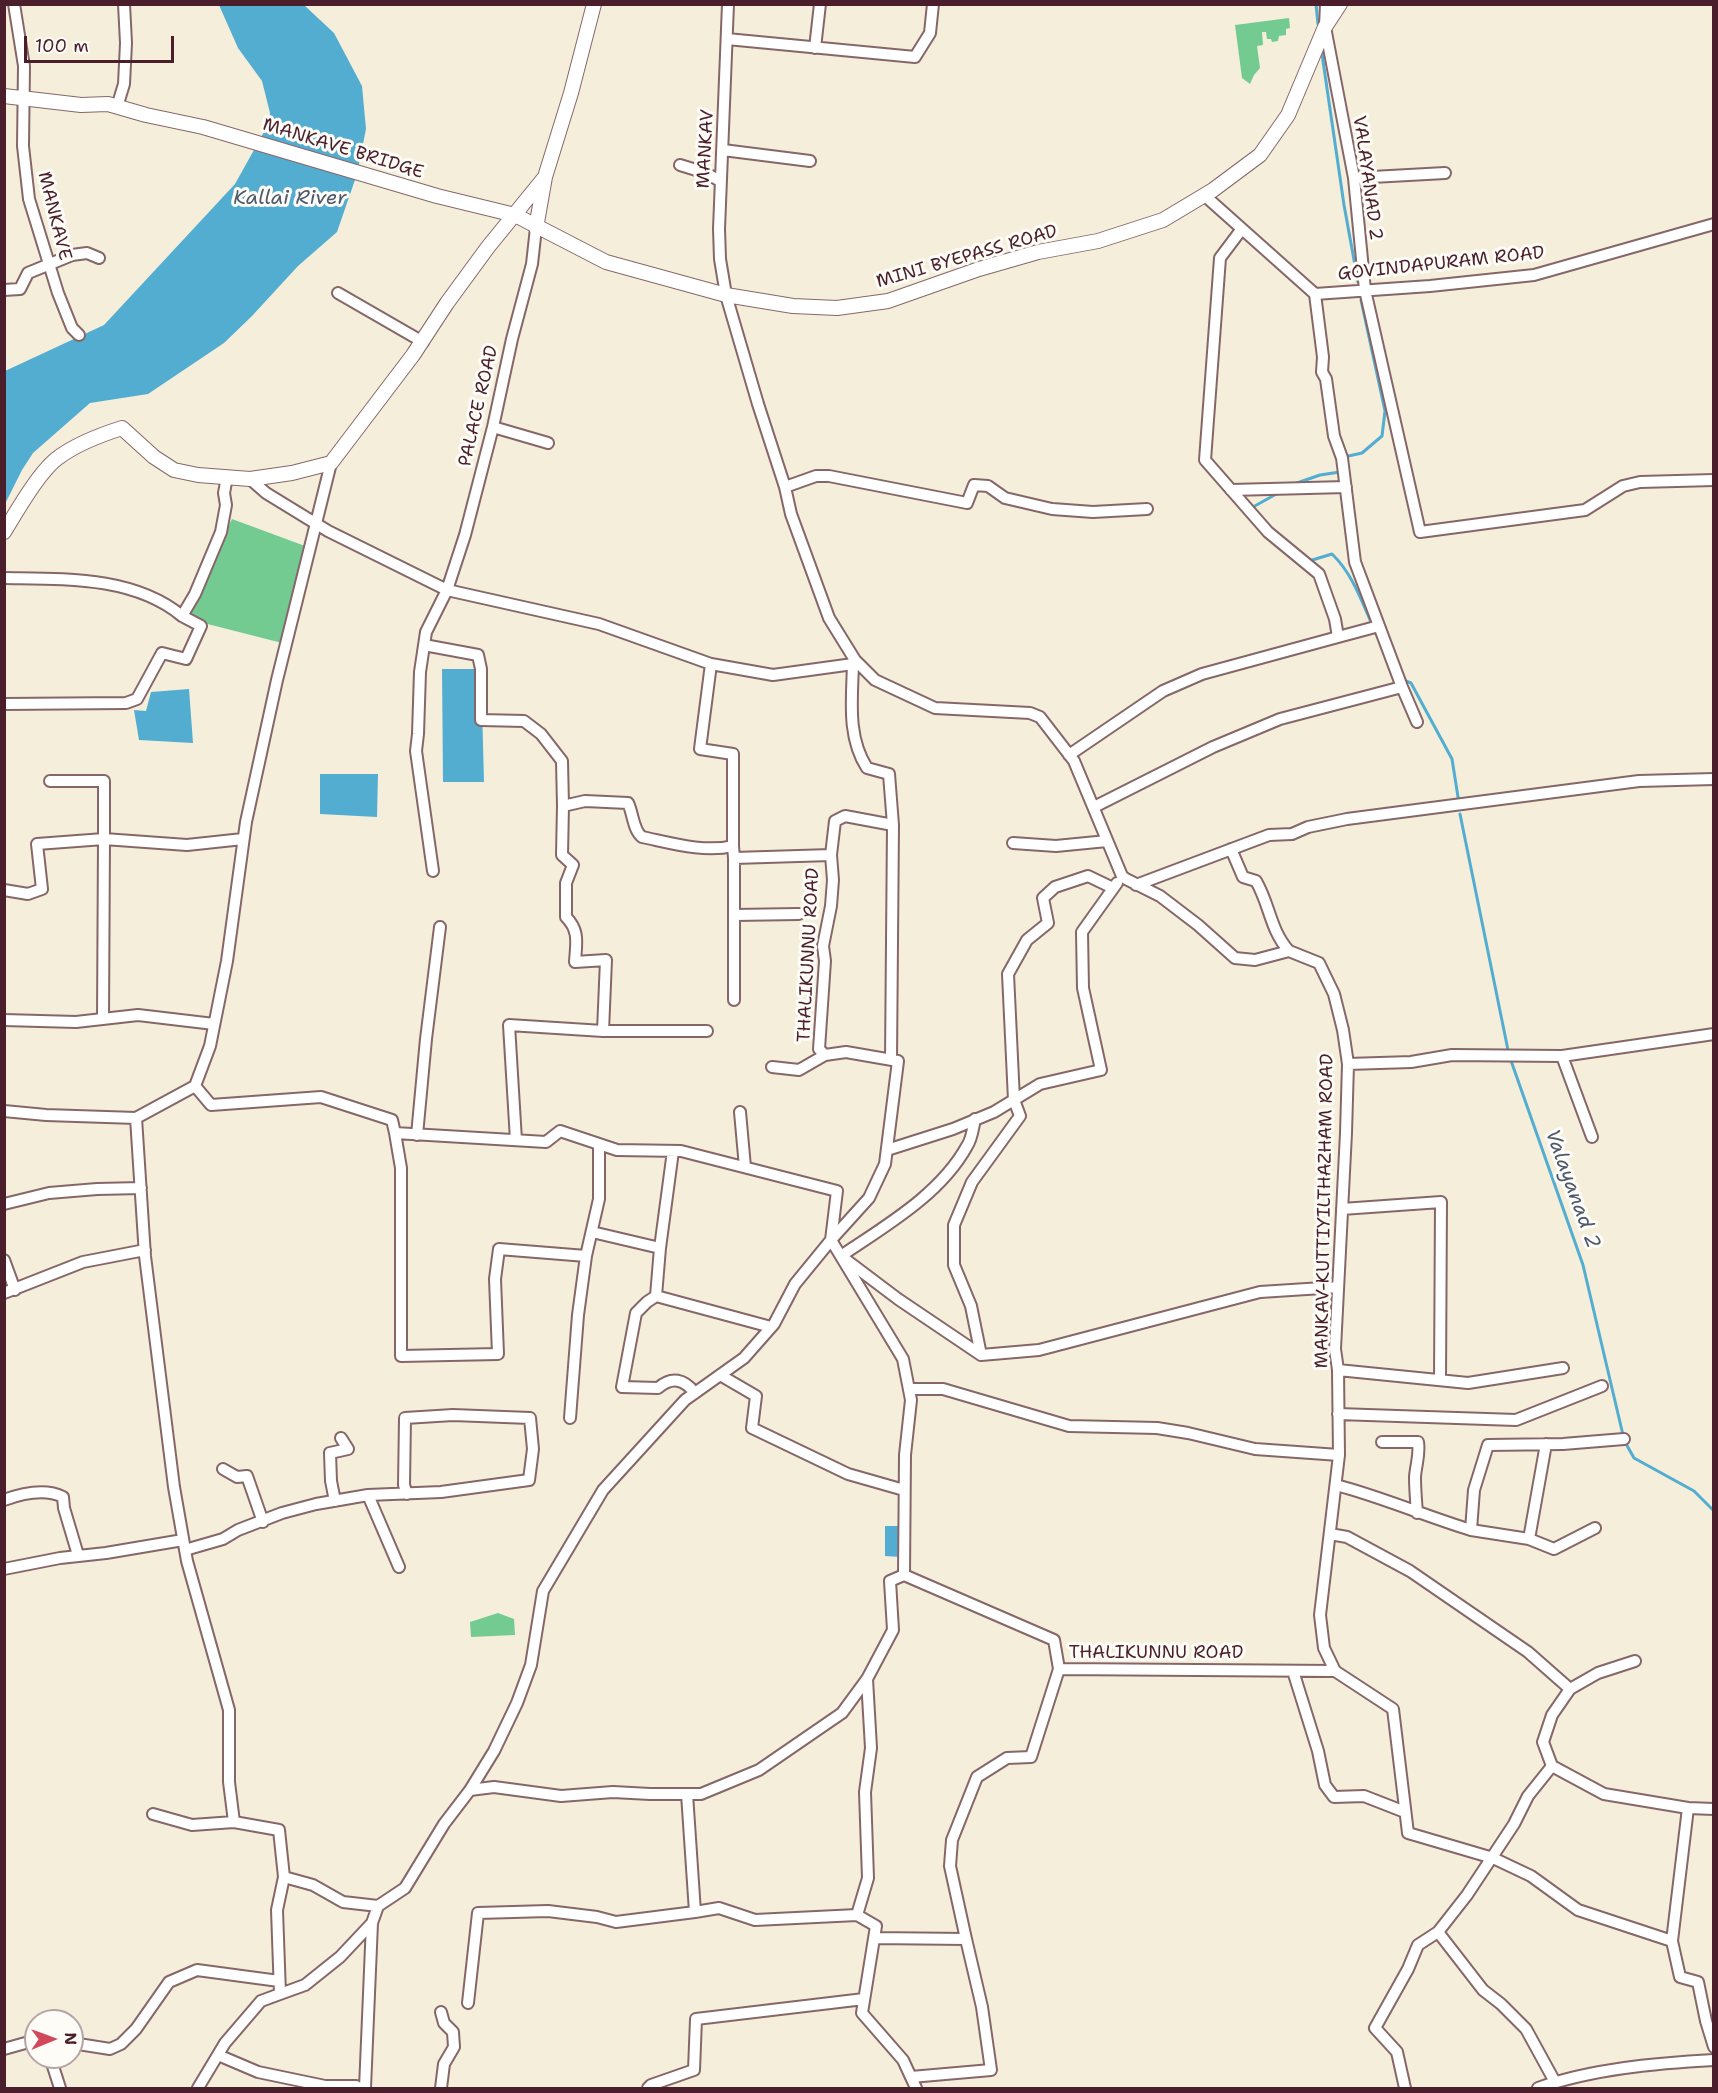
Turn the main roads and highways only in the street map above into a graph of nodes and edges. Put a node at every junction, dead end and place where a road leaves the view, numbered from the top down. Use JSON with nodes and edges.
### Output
{"nodes":[{"id":1,"x":594,"y":4,"type":"edge"},
{"id":2,"x":1340,"y":4,"type":"edge"},
{"id":3,"x":4,"y":96,"type":"edge"},
{"id":4,"x":545,"y":177,"type":"junction"},
{"id":5,"x":437,"y":196,"type":"joint"},
{"id":6,"x":515,"y":215,"type":"junction"},
{"id":7,"x":536,"y":228,"type":"junction"},
{"id":8,"x":4,"y":532,"type":"edge"}],
"edges":[{"from":1,"to":4,"type":"main road"},
{"from":2,"to":7,"type":"main road","name":"MINI BYEPASS ROAD"},
{"from":3,"to":5,"type":"main road","name":"MANKAVE BRIDGE"},
{"from":4,"to":6,"type":"main road"},
{"from":4,"to":7,"type":"main road"},
{"from":5,"to":6,"type":"main road","name":"MINI BYEPASS ROAD"},
{"from":6,"to":7,"type":"main road","name":"MINI BYEPASS ROAD"},
{"from":6,"to":8,"type":"main road"}]}
